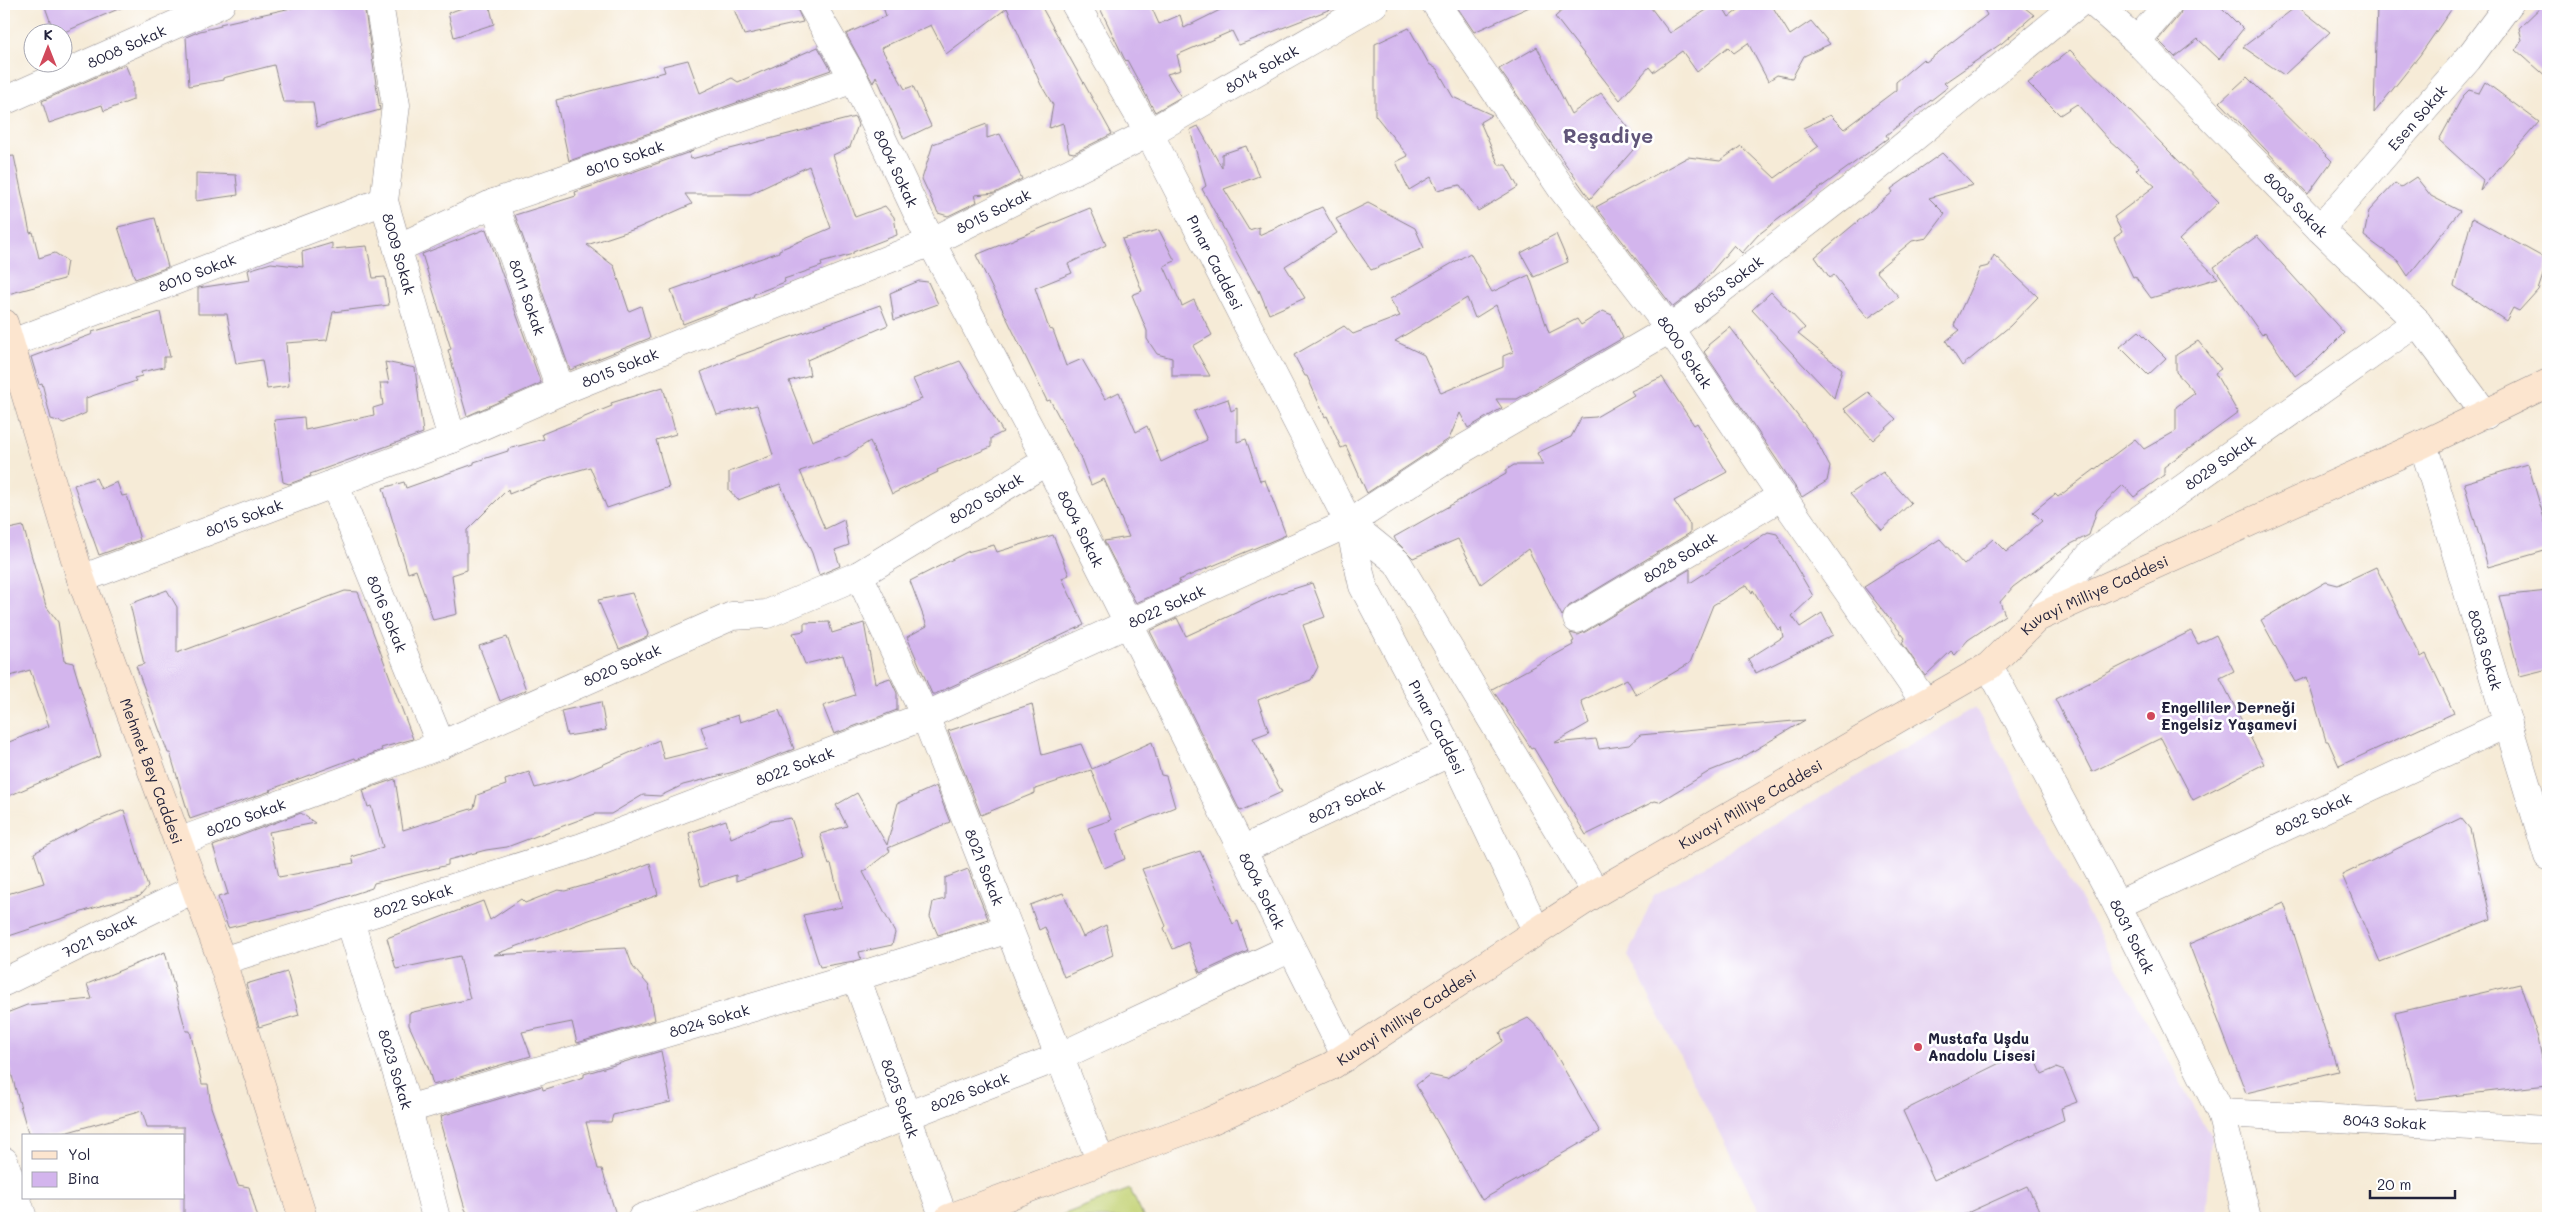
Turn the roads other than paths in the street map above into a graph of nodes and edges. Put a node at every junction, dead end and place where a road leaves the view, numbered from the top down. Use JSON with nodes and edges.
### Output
{"nodes":[{"id":1,"x":221,"y":4,"type":"edge"},
{"id":2,"x":379,"y":4,"type":"edge"},
{"id":3,"x":811,"y":4,"type":"edge"},
{"id":4,"x":1075,"y":4,"type":"edge"},
{"id":5,"x":1374,"y":4,"type":"edge"},
{"id":6,"x":1436,"y":4,"type":"edge"},
{"id":7,"x":2078,"y":4,"type":"edge"},
{"id":8,"x":2095,"y":4,"type":"edge"},
{"id":9,"x":2168,"y":4,"type":"edge"},
{"id":10,"x":2509,"y":4,"type":"edge"},
{"id":11,"x":2136,"y":40,"type":"junction"},
{"id":12,"x":854,"y":80,"type":"junction"},
{"id":13,"x":4,"y":101,"type":"edge"},
{"id":14,"x":1149,"y":133,"type":"junction"},
{"id":15,"x":384,"y":200,"type":"junction"},
{"id":16,"x":494,"y":203,"type":"junction"},
{"id":17,"x":2320,"y":228,"type":"junction"},
{"id":18,"x":932,"y":242,"type":"junction"},
{"id":19,"x":398,"y":248,"type":"junction"},
{"id":20,"x":2417,"y":322,"type":"junction"},
{"id":21,"x":1670,"y":329,"type":"junction"},
{"id":22,"x":6,"y":334,"type":"edge"},
{"id":23,"x":2548,"y":383,"type":"edge"},
{"id":24,"x":561,"y":391,"type":"junction"},
{"id":25,"x":2486,"y":415,"type":"junction"},
{"id":26,"x":452,"y":439,"type":"junction"},
{"id":27,"x":2423,"y":444,"type":"junction"},
{"id":28,"x":1047,"y":461,"type":"junction"},
{"id":29,"x":334,"y":483,"type":"junction"},
{"id":30,"x":1782,"y":496,"type":"junction"},
{"id":31,"x":1349,"y":523,"type":"junction"},
{"id":32,"x":859,"y":574,"type":"junction"},
{"id":33,"x":81,"y":579,"type":"junction"},
{"id":34,"x":2037,"y":618,"type":"junction"},
{"id":35,"x":1577,"y":619,"type":"dead end"},
{"id":36,"x":1128,"y":623,"type":"junction"},
{"id":37,"x":1988,"y":666,"type":"junction"},
{"id":38,"x":1926,"y":704,"type":"junction"},
{"id":39,"x":925,"y":716,"type":"junction"},
{"id":40,"x":2508,"y":723,"type":"junction"},
{"id":41,"x":441,"y":745,"type":"junction"},
{"id":42,"x":1451,"y":752,"type":"junction"},
{"id":43,"x":178,"y":842,"type":"junction"},
{"id":44,"x":1242,"y":850,"type":"junction"},
{"id":45,"x":2548,"y":856,"type":"edge"},
{"id":46,"x":194,"y":889,"type":"junction"},
{"id":47,"x":1596,"y":893,"type":"junction"},
{"id":48,"x":2117,"y":905,"type":"junction"},
{"id":49,"x":350,"y":920,"type":"junction"},
{"id":50,"x":1009,"y":929,"type":"junction"},
{"id":51,"x":1536,"y":930,"type":"junction"},
{"id":52,"x":1291,"y":948,"type":"junction"},
{"id":53,"x":222,"y":961,"type":"junction"},
{"id":54,"x":856,"y":977,"type":"junction"},
{"id":55,"x":4,"y":982,"type":"edge"},
{"id":56,"x":1059,"y":1057,"type":"junction"},
{"id":57,"x":1346,"y":1057,"type":"junction"},
{"id":58,"x":408,"y":1110,"type":"junction"},
{"id":59,"x":2222,"y":1113,"type":"junction"},
{"id":60,"x":906,"y":1116,"type":"junction"},
{"id":61,"x":2548,"y":1130,"type":"edge"},
{"id":62,"x":4,"y":1161,"type":"edge"},
{"id":63,"x":1101,"y":1162,"type":"junction"},
{"id":64,"x":23,"y":1218,"type":"edge"},
{"id":65,"x":304,"y":1218,"type":"edge"},
{"id":66,"x":436,"y":1218,"type":"edge"},
{"id":67,"x":642,"y":1218,"type":"edge"},
{"id":68,"x":944,"y":1218,"type":"edge"},
{"id":69,"x":949,"y":1218,"type":"edge"},
{"id":70,"x":2247,"y":1218,"type":"edge"}],
"edges":[{"from":1,"to":13,"type":"street","name":"8008 Sokak"},
{"from":2,"to":15,"type":"street","name":"8009 Sokak"},
{"from":3,"to":12,"type":"street","name":"8004 Sokak"},
{"from":4,"to":14,"type":"street","name":"Pınar Caddesi"},
{"from":5,"to":14,"type":"street","name":"8014 Sokak"},
{"from":6,"to":21,"type":"street","name":"8000 Sokak"},
{"from":7,"to":21,"type":"street","name":"8053 Sokak"},
{"from":8,"to":11,"type":"street","name":"8003 Sokak"},
{"from":9,"to":11,"type":"street"},
{"from":10,"to":17,"type":"street","name":"Esen Sokak"},
{"from":11,"to":17,"type":"street","name":"8003 Sokak"},
{"from":12,"to":16,"type":"street","name":"8010 Sokak"},
{"from":12,"to":18,"type":"street","name":"8004 Sokak"},
{"from":14,"to":18,"type":"street","name":"8015 Sokak"},
{"from":14,"to":31,"type":"street","name":"Pınar Caddesi"},
{"from":15,"to":19,"type":"street","name":"8009 Sokak"},
{"from":15,"to":22,"type":"street","name":"8010 Sokak"},
{"from":16,"to":19,"type":"street","name":"8010 Sokak"},
{"from":16,"to":24,"type":"street","name":"8011 Sokak"},
{"from":17,"to":20,"type":"street","name":"8003 Sokak"},
{"from":18,"to":24,"type":"street","name":"8015 Sokak"},
{"from":18,"to":28,"type":"street","name":"8004 Sokak"},
{"from":19,"to":26,"type":"street","name":"8009 Sokak"},
{"from":20,"to":25,"type":"street","name":"8003 Sokak"},
{"from":20,"to":34,"type":"street","name":"8029 Sokak"},
{"from":21,"to":30,"type":"street","name":"8000 Sokak"},
{"from":21,"to":31,"type":"street","name":"8053 Sokak"},
{"from":22,"to":33,"type":"main road","name":"Mehmet Bey Caddesi"},
{"from":23,"to":25,"type":"main road","name":"Kuvayi Milliye Caddesi"},
{"from":24,"to":26,"type":"street","name":"8015 Sokak"},
{"from":25,"to":27,"type":"main road","name":"Kuvayi Milliye Caddesi"},
{"from":26,"to":29,"type":"street","name":"8015 Sokak"},
{"from":27,"to":34,"type":"main road","name":"Kuvayi Milliye Caddesi"},
{"from":27,"to":40,"type":"street","name":"8033 Sokak"},
{"from":28,"to":32,"type":"street","name":"8020 Sokak"},
{"from":28,"to":36,"type":"street","name":"8004 Sokak"},
{"from":29,"to":33,"type":"street","name":"8015 Sokak"},
{"from":29,"to":41,"type":"street","name":"8016 Sokak"},
{"from":30,"to":35,"type":"street","name":"8028 Sokak"},
{"from":30,"to":38,"type":"street","name":"8000 Sokak"},
{"from":31,"to":36,"type":"street","name":"8022 Sokak"},
{"from":31,"to":42,"type":"street","name":"Pınar Caddesi"},
{"from":31,"to":47,"type":"street","name":"Pınar Caddesi"},
{"from":32,"to":39,"type":"street","name":"8021 Sokak"},
{"from":32,"to":41,"type":"street","name":"8020 Sokak"},
{"from":33,"to":43,"type":"main road","name":"Mehmet Bey Caddesi"},
{"from":34,"to":37,"type":"main road","name":"Kuvayi Milliye Caddesi"},
{"from":36,"to":39,"type":"street","name":"8022 Sokak"},
{"from":36,"to":44,"type":"street","name":"8004 Sokak"},
{"from":37,"to":38,"type":"main road","name":"Kuvayi Milliye Caddesi"},
{"from":37,"to":48,"type":"street","name":"8031 Sokak"},
{"from":38,"to":47,"type":"main road","name":"Kuvayi Milliye Caddesi"},
{"from":39,"to":49,"type":"street","name":"8022 Sokak"},
{"from":39,"to":50,"type":"street","name":"8021 Sokak"},
{"from":40,"to":45,"type":"street","name":"8033 Sokak"},
{"from":40,"to":48,"type":"street","name":"8032 Sokak"},
{"from":41,"to":43,"type":"street","name":"8020 Sokak"},
{"from":42,"to":44,"type":"street","name":"8027 Sokak"},
{"from":42,"to":51,"type":"street","name":"Pınar Caddesi"},
{"from":43,"to":46,"type":"main road","name":"Mehmet Bey Caddesi"},
{"from":44,"to":52,"type":"street","name":"8004 Sokak"},
{"from":46,"to":53,"type":"main road","name":"Mehmet Bey Caddesi"},
{"from":46,"to":55,"type":"street","name":"7021 Sokak"},
{"from":47,"to":51,"type":"main road","name":"Kuvayi Milliye Caddesi"},
{"from":48,"to":59,"type":"street","name":"8031 Sokak"},
{"from":49,"to":53,"type":"street","name":"8022 Sokak"},
{"from":49,"to":58,"type":"street","name":"8023 Sokak"},
{"from":50,"to":54,"type":"street","name":"8024 Sokak"},
{"from":50,"to":56,"type":"street","name":"8021 Sokak"},
{"from":51,"to":57,"type":"main road","name":"Kuvayi Milliye Caddesi"},
{"from":52,"to":56,"type":"street","name":"8026 Sokak"},
{"from":52,"to":57,"type":"street","name":"8004 Sokak"},
{"from":53,"to":65,"type":"main road","name":"Mehmet Bey Caddesi"},
{"from":54,"to":58,"type":"street","name":"8024 Sokak"},
{"from":54,"to":60,"type":"street","name":"8025 Sokak"},
{"from":56,"to":60,"type":"street","name":"8026 Sokak"},
{"from":56,"to":63,"type":"street","name":"8021 Sokak"},
{"from":57,"to":63,"type":"main road","name":"Kuvayi Milliye Caddesi"},
{"from":58,"to":66,"type":"street","name":"8023 Sokak"},
{"from":59,"to":61,"type":"street","name":"8043 Sokak"},
{"from":59,"to":70,"type":"street","name":"8031 Sokak"},
{"from":60,"to":67,"type":"street","name":"8026 Sokak"},
{"from":60,"to":68,"type":"street","name":"8025 Sokak"},
{"from":62,"to":64,"type":"street"},
{"from":63,"to":69,"type":"main road","name":"Kuvayi Milliye Caddesi"}]}
